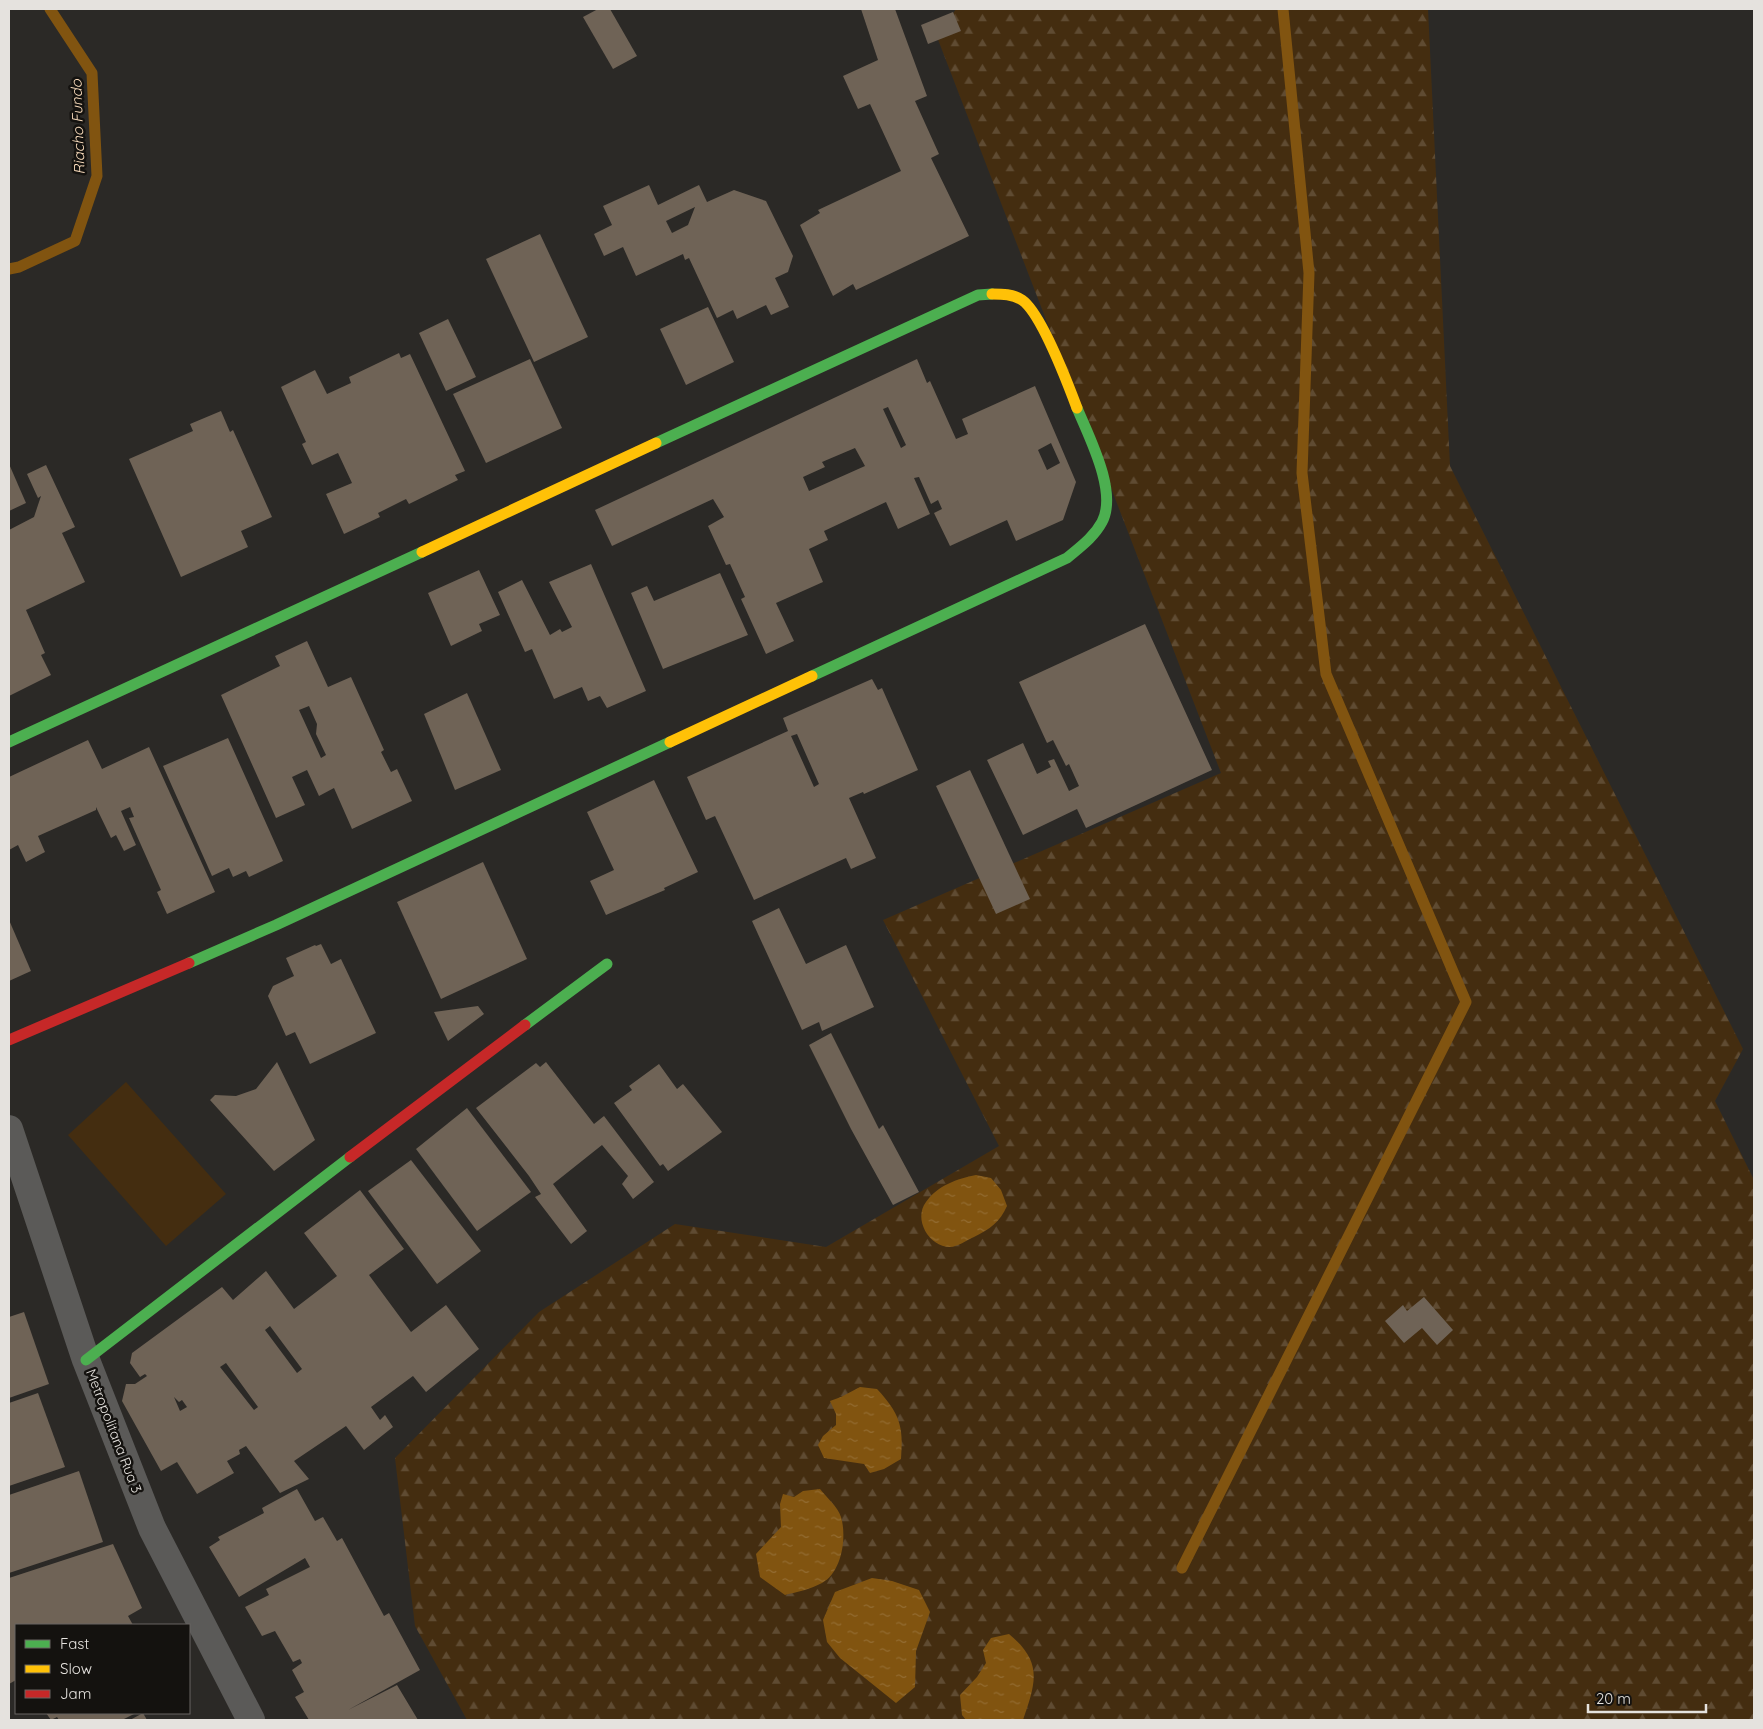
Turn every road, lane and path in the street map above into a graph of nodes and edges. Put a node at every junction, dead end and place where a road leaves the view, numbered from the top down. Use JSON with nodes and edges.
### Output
{"nodes":[{"id":1,"x":9,"y":742,"type":"edge"},
{"id":2,"x":607,"y":964,"type":"dead end"},
{"id":3,"x":9,"y":1040,"type":"edge"},
{"id":4,"x":9,"y":1129,"type":"edge"},
{"id":5,"x":86,"y":1360,"type":"junction"},
{"id":6,"x":252,"y":1720,"type":"edge"}],
"edges":[{"from":1,"to":3,"type":"street"},
{"from":2,"to":5,"type":"street"},
{"from":4,"to":5,"type":"street","name":"Metropolitana Rua 3"},
{"from":5,"to":6,"type":"street","name":"Metropolitana Rua 3"}]}
